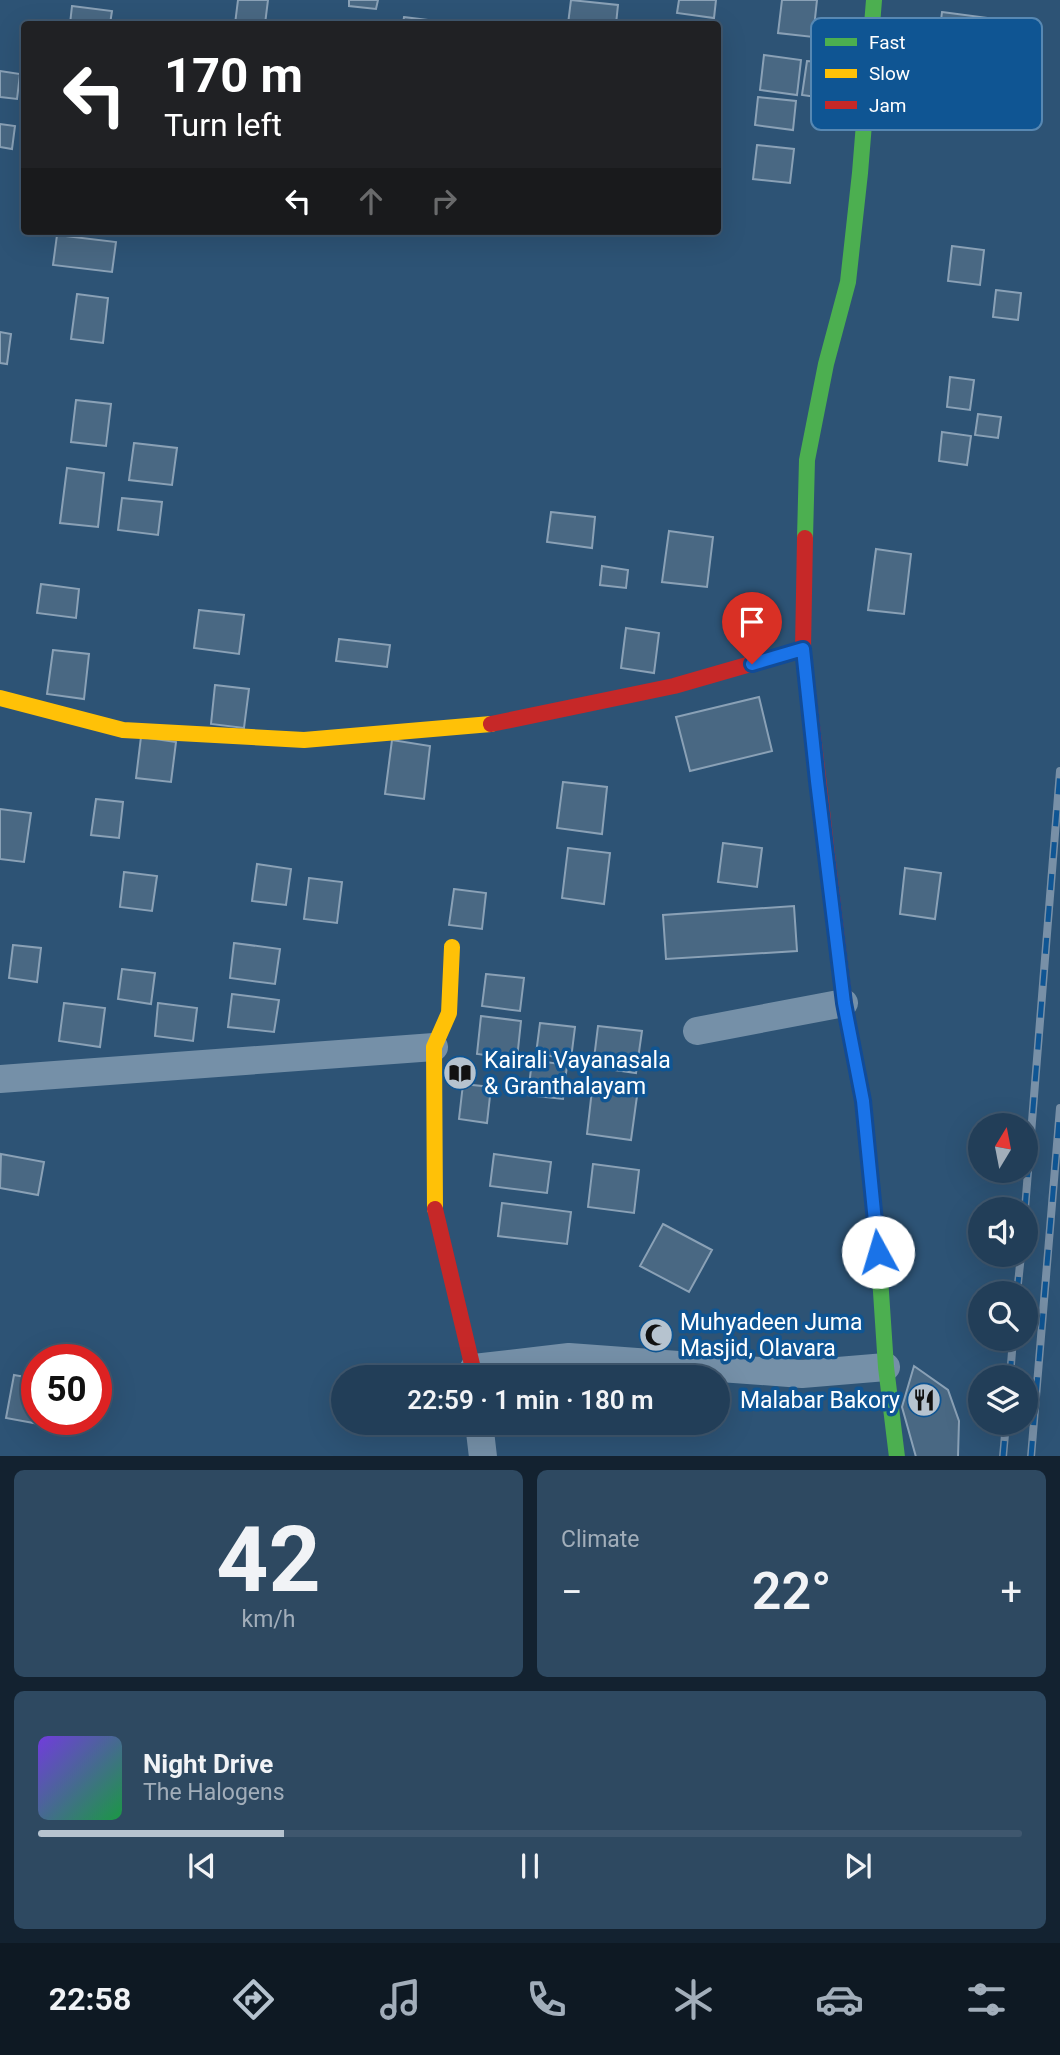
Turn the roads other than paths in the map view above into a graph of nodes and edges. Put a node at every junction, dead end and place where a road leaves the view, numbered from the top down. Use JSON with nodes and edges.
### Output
{"nodes":[{"id":1,"x":874,"y":0,"type":"edge"},
{"id":2,"x":873,"y":18,"type":"edge"},
{"id":3,"x":863,"y":130,"type":"edge"},
{"id":4,"x":803,"y":649,"type":"junction"},
{"id":5,"x":0,"y":698,"type":"edge"},
{"id":6,"x":452,"y":947,"type":"dead end"},
{"id":7,"x":844,"y":1003,"type":"junction"},
{"id":8,"x":696,"y":1031,"type":"dead end"},
{"id":9,"x":434,"y":1047,"type":"junction"},
{"id":10,"x":0,"y":1079,"type":"edge"},
{"id":11,"x":472,"y":1365,"type":"edge"},
{"id":12,"x":522,"y":1365,"type":"edge"},
{"id":13,"x":679,"y":1365,"type":"edge"},
{"id":14,"x":886,"y":1367,"type":"junction"},
{"id":15,"x":730,"y":1369,"type":"edge"},
{"id":16,"x":480,"y":1435,"type":"edge"},
{"id":17,"x":483,"y":1456,"type":"edge"},
{"id":18,"x":897,"y":1456,"type":"edge"}],
"edges":[{"from":1,"to":2,"type":"main road"},
{"from":3,"to":4,"type":"main road"},
{"from":4,"to":5,"type":"main road"},
{"from":4,"to":7,"type":"main road"},
{"from":6,"to":9,"type":"main road"},
{"from":7,"to":8,"type":"street"},
{"from":7,"to":14,"type":"main road"},
{"from":9,"to":10,"type":"street"},
{"from":9,"to":11,"type":"main road"},
{"from":12,"to":13,"type":"street"},
{"from":14,"to":15,"type":"street"},
{"from":14,"to":18,"type":"main road"},
{"from":16,"to":17,"type":"street"}]}
